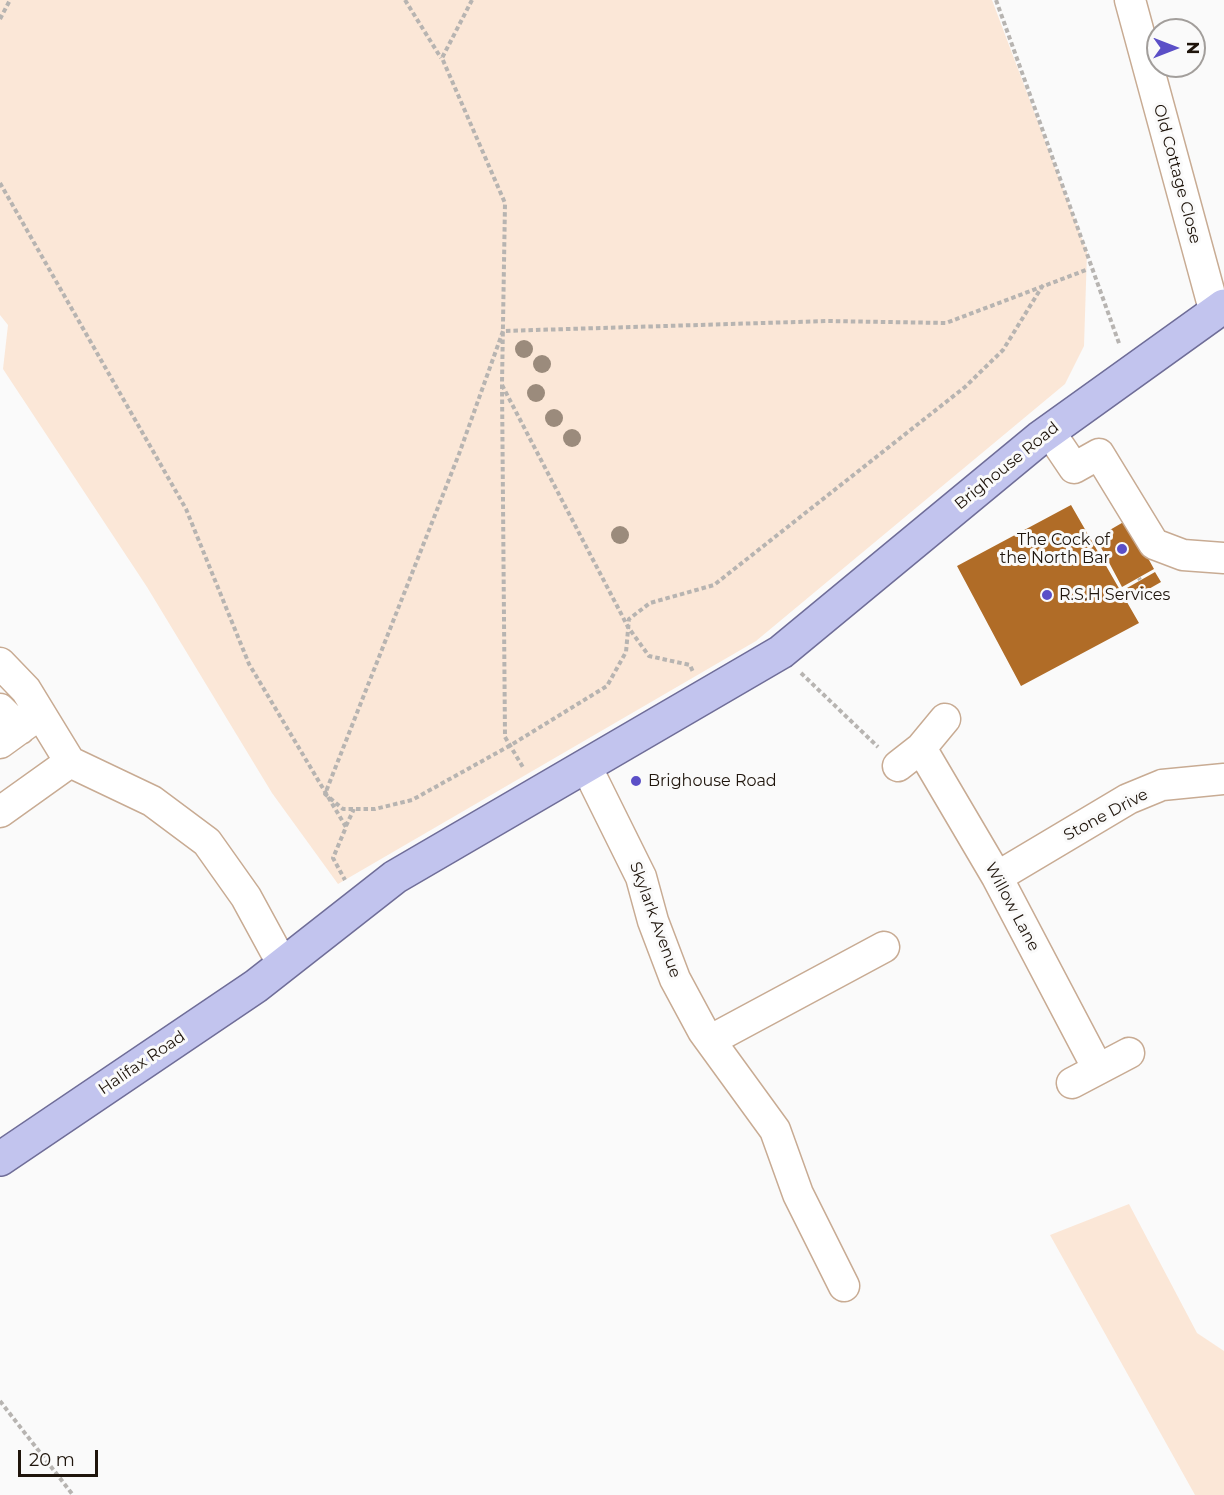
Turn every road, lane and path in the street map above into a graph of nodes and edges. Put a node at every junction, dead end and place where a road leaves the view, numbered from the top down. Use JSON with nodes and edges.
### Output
{"nodes":[{"id":1,"x":10,"y":0,"type":"edge"},
{"id":2,"x":405,"y":0,"type":"edge"},
{"id":3,"x":472,"y":0,"type":"edge"},
{"id":4,"x":996,"y":0,"type":"edge"},
{"id":5,"x":1130,"y":0,"type":"edge"},
{"id":6,"x":0,"y":19,"type":"edge"},
{"id":7,"x":442,"y":58,"type":"junction"},
{"id":8,"x":0,"y":183,"type":"edge"},
{"id":9,"x":1086,"y":270,"type":"dead end"},
{"id":10,"x":1043,"y":285,"type":"junction"},
{"id":11,"x":1220,"y":309,"type":"edge"},
{"id":12,"x":503,"y":332,"type":"junction"},
{"id":13,"x":1130,"y":375,"type":"junction"},
{"id":14,"x":502,"y":384,"type":"junction"},
{"id":15,"x":1049,"y":431,"type":"junction"},
{"id":16,"x":1224,"y":558,"type":"edge"},
{"id":17,"x":628,"y":627,"type":"junction"},
{"id":18,"x":780,"y":652,"type":"junction"},
{"id":19,"x":0,"y":663,"type":"edge"},
{"id":20,"x":705,"y":696,"type":"junction"},
{"id":21,"x":945,"y":719,"type":"dead end"},
{"id":22,"x":15,"y":724,"type":"edge"},
{"id":23,"x":511,"y":745,"type":"junction"},
{"id":24,"x":921,"y":748,"type":"junction"},
{"id":25,"x":70,"y":762,"type":"junction"},
{"id":26,"x":586,"y":766,"type":"junction"},
{"id":27,"x":898,"y":766,"type":"joint"},
{"id":28,"x":1224,"y":779,"type":"edge"},
{"id":29,"x":324,"y":794,"type":"junction"},
{"id":30,"x":538,"y":794,"type":"junction"},
{"id":31,"x":354,"y":809,"type":"junction"},
{"id":32,"x":0,"y":812,"type":"edge"},
{"id":33,"x":346,"y":827,"type":"junction"},
{"id":34,"x":997,"y":877,"type":"junction"},
{"id":35,"x":359,"y":905,"type":"junction"},
{"id":36,"x":884,"y":947,"type":"dead end"},
{"id":37,"x":283,"y":965,"type":"junction"},
{"id":38,"x":711,"y":1040,"type":"junction"},
{"id":39,"x":1129,"y":1053,"type":"dead end"},
{"id":40,"x":1098,"y":1070,"type":"junction"},
{"id":41,"x":1072,"y":1083,"type":"dead end"},
{"id":42,"x":0,"y":1159,"type":"edge"},
{"id":43,"x":844,"y":1286,"type":"dead end"},
{"id":44,"x":0,"y":1401,"type":"edge"},
{"id":45,"x":73,"y":1495,"type":"edge"}],
"edges":[{"from":1,"to":6,"type":"path"},
{"from":2,"to":7,"type":"path"},
{"from":3,"to":7,"type":"path"},
{"from":4,"to":13,"type":"path"},
{"from":5,"to":11,"type":"street","name":"Old Cottage Close"},
{"from":7,"to":12,"type":"path"},
{"from":8,"to":29,"type":"path"},
{"from":9,"to":10,"type":"path"},
{"from":10,"to":12,"type":"path"},
{"from":10,"to":17,"type":"path"},
{"from":11,"to":13,"type":"main road","name":"Brighouse Road"},
{"from":12,"to":14,"type":"path"},
{"from":12,"to":29,"type":"path"},
{"from":13,"to":15,"type":"main road","name":"Brighouse Road"},
{"from":14,"to":17,"type":"path"},
{"from":14,"to":23,"type":"path"},
{"from":15,"to":16,"type":"street"},
{"from":15,"to":18,"type":"main road","name":"Brighouse Road"},
{"from":17,"to":20,"type":"path"},
{"from":17,"to":23,"type":"path"},
{"from":18,"to":20,"type":"main road","name":"Brighouse Road"},
{"from":18,"to":27,"type":"path"},
{"from":19,"to":22,"type":"street"},
{"from":20,"to":26,"type":"main road","name":"Brighouse Road"},
{"from":21,"to":24,"type":"street"},
{"from":22,"to":25,"type":"street"},
{"from":23,"to":30,"type":"path"},
{"from":23,"to":31,"type":"path"},
{"from":24,"to":27,"type":"street"},
{"from":24,"to":34,"type":"street","name":"Willow Lane"},
{"from":25,"to":32,"type":"street"},
{"from":25,"to":37,"type":"street"},
{"from":26,"to":30,"type":"main road","name":"Brighouse Road"},
{"from":26,"to":38,"type":"street","name":"Skylark Avenue"},
{"from":28,"to":34,"type":"street","name":"Stone Drive"},
{"from":29,"to":31,"type":"path"},
{"from":29,"to":33,"type":"path"},
{"from":30,"to":35,"type":"main road","name":"Brighouse Road"},
{"from":31,"to":33,"type":"path"},
{"from":33,"to":35,"type":"path"},
{"from":34,"to":40,"type":"street","name":"Willow Lane"},
{"from":35,"to":37,"type":"main road","name":"Brighouse Road"},
{"from":36,"to":38,"type":"street"},
{"from":37,"to":42,"type":"main road","name":"Halifax Road"},
{"from":38,"to":43,"type":"street","name":"Skylark Avenue"},
{"from":39,"to":40,"type":"street"},
{"from":40,"to":41,"type":"street"},
{"from":44,"to":45,"type":"path"}]}
